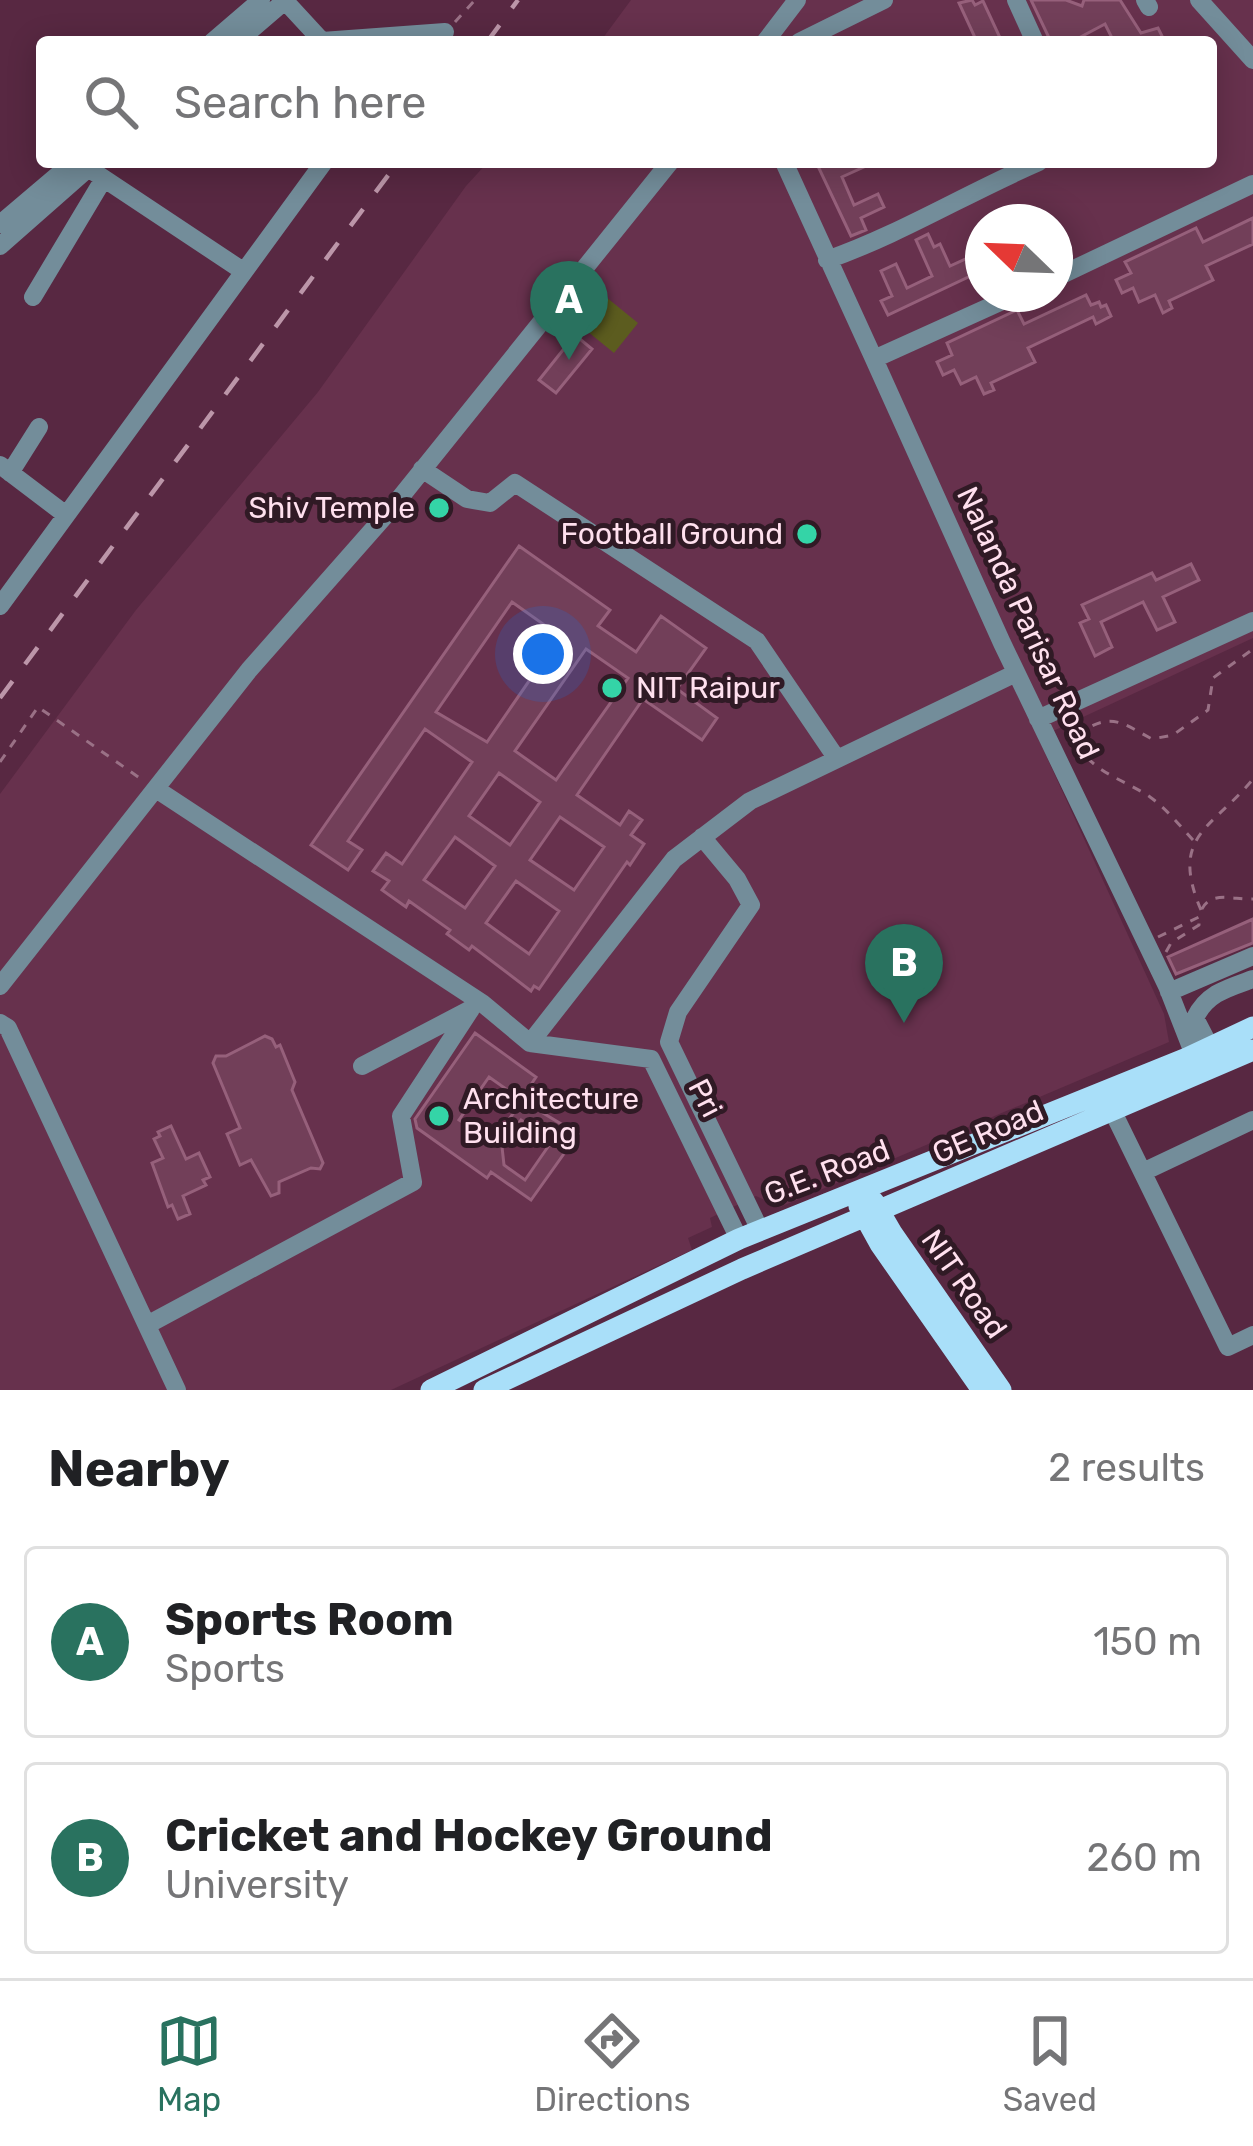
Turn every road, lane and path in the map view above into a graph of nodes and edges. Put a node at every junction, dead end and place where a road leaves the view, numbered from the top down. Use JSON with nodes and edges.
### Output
{"nodes":[{"id":1,"x":261,"y":0,"type":"edge"},
{"id":2,"x":285,"y":0,"type":"edge"},
{"id":3,"x":475,"y":0,"type":"edge"},
{"id":4,"x":797,"y":0,"type":"edge"},
{"id":5,"x":884,"y":0,"type":"edge"},
{"id":6,"x":1016,"y":0,"type":"edge"},
{"id":7,"x":1198,"y":0,"type":"edge"},
{"id":8,"x":446,"y":32,"type":"joint"},
{"id":9,"x":219,"y":36,"type":"edge"},
{"id":10,"x":243,"y":36,"type":"edge"},
{"id":11,"x":317,"y":36,"type":"edge"},
{"id":12,"x":391,"y":36,"type":"edge"},
{"id":13,"x":770,"y":36,"type":"edge"},
{"id":14,"x":811,"y":36,"type":"edge"},
{"id":15,"x":1033,"y":36,"type":"edge"},
{"id":16,"x":1253,"y":60,"type":"edge"},
{"id":17,"x":85,"y":168,"type":"edge"},
{"id":18,"x":86,"y":168,"type":"edge"},
{"id":19,"x":87,"y":168,"type":"edge"},
{"id":20,"x":88,"y":168,"type":"edge"},
{"id":21,"x":320,"y":168,"type":"edge"},
{"id":22,"x":665,"y":168,"type":"edge"},
{"id":23,"x":787,"y":168,"type":"edge"},
{"id":24,"x":1025,"y":168,"type":"edge"},
{"id":25,"x":1253,"y":184,"type":"edge"},
{"id":26,"x":0,"y":224,"type":"edge"},
{"id":27,"x":0,"y":247,"type":"edge"},
{"id":28,"x":826,"y":260,"type":"junction"},
{"id":29,"x":1073,"y":269,"type":"edge"},
{"id":30,"x":243,"y":271,"type":"junction"},
{"id":31,"x":33,"y":297,"type":"dead end"},
{"id":32,"x":978,"y":312,"type":"edge"},
{"id":33,"x":874,"y":359,"type":"junction"},
{"id":34,"x":39,"y":427,"type":"dead end"},
{"id":35,"x":5,"y":469,"type":"edge"},
{"id":36,"x":422,"y":469,"type":"junction"},
{"id":37,"x":66,"y":515,"type":"junction"},
{"id":38,"x":0,"y":606,"type":"edge"},
{"id":39,"x":1253,"y":621,"type":"edge"},
{"id":40,"x":1253,"y":649,"type":"edge"},
{"id":41,"x":1016,"y":673,"type":"junction"},
{"id":42,"x":1039,"y":719,"type":"junction"},
{"id":43,"x":837,"y":759,"type":"junction"},
{"id":44,"x":0,"y":762,"type":"edge"},
{"id":45,"x":1253,"y":779,"type":"edge"},
{"id":46,"x":156,"y":789,"type":"junction"},
{"id":47,"x":702,"y":837,"type":"junction"},
{"id":48,"x":1192,"y":840,"type":"junction"},
{"id":49,"x":1253,"y":899,"type":"edge"},
{"id":50,"x":1201,"y":910,"type":"junction"},
{"id":51,"x":1199,"y":917,"type":"junction"},
{"id":52,"x":1144,"y":942,"type":"junction"},
{"id":53,"x":1253,"y":956,"type":"edge"},
{"id":54,"x":1253,"y":979,"type":"edge"},
{"id":55,"x":1165,"y":983,"type":"junction"},
{"id":56,"x":0,"y":986,"type":"edge"},
{"id":57,"x":477,"y":1006,"type":"junction"},
{"id":58,"x":0,"y":1023,"type":"edge"},
{"id":59,"x":1253,"y":1027,"type":"edge"},
{"id":60,"x":669,"y":1042,"type":"junction"},
{"id":61,"x":530,"y":1043,"type":"junction"},
{"id":62,"x":1253,"y":1049,"type":"edge"},
{"id":63,"x":1202,"y":1051,"type":"junction"},
{"id":64,"x":651,"y":1059,"type":"junction"},
{"id":65,"x":362,"y":1066,"type":"dead end"},
{"id":66,"x":1113,"y":1112,"type":"junction"},
{"id":67,"x":1253,"y":1120,"type":"edge"},
{"id":68,"x":1143,"y":1172,"type":"junction"},
{"id":69,"x":861,"y":1192,"type":"junction"},
{"id":70,"x":872,"y":1214,"type":"junction"},
{"id":71,"x":750,"y":1234,"type":"junction"},
{"id":72,"x":759,"y":1262,"type":"junction"},
{"id":73,"x":147,"y":1325,"type":"junction"},
{"id":74,"x":1253,"y":1335,"type":"edge"},
{"id":75,"x":176,"y":1390,"type":"edge"},
{"id":76,"x":431,"y":1390,"type":"edge"},
{"id":77,"x":484,"y":1390,"type":"edge"},
{"id":78,"x":982,"y":1390,"type":"edge"},
{"id":79,"x":1001,"y":1390,"type":"edge"}],
"edges":[{"from":1,"to":9,"type":"street"},
{"from":2,"to":10,"type":"street"},
{"from":2,"to":11,"type":"street"},
{"from":3,"to":8,"type":"path"},
{"from":4,"to":13,"type":"street"},
{"from":5,"to":14,"type":"street"},
{"from":6,"to":15,"type":"street"},
{"from":7,"to":16,"type":"street"},
{"from":8,"to":12,"type":"street"},
{"from":17,"to":26,"type":"street"},
{"from":18,"to":27,"type":"street"},
{"from":19,"to":31,"type":"street"},
{"from":20,"to":30,"type":"street"},
{"from":21,"to":30,"type":"street"},
{"from":22,"to":36,"type":"street"},
{"from":23,"to":28,"type":"street","name":"Nalanda Parisar Road"},
{"from":24,"to":28,"type":"street"},
{"from":25,"to":29,"type":"street"},
{"from":28,"to":33,"type":"street","name":"Nalanda Parisar Road"},
{"from":30,"to":37,"type":"street"},
{"from":32,"to":33,"type":"street"},
{"from":33,"to":41,"type":"street","name":"Nalanda Parisar Road"},
{"from":34,"to":35,"type":"street"},
{"from":35,"to":37,"type":"street"},
{"from":36,"to":43,"type":"street"},
{"from":36,"to":46,"type":"street"},
{"from":37,"to":38,"type":"street"},
{"from":39,"to":42,"type":"street"},
{"from":40,"to":48,"type":"path"},
{"from":41,"to":42,"type":"street","name":"Nalanda Parisar Road"},
{"from":41,"to":43,"type":"street"},
{"from":42,"to":52,"type":"street","name":"Nalanda Parisar Road"},
{"from":43,"to":47,"type":"street"},
{"from":44,"to":46,"type":"path"},
{"from":45,"to":48,"type":"path"},
{"from":46,"to":56,"type":"street"},
{"from":46,"to":57,"type":"street"},
{"from":47,"to":60,"type":"street"},
{"from":47,"to":61,"type":"street"},
{"from":48,"to":50,"type":"path"},
{"from":49,"to":50,"type":"path"},
{"from":50,"to":51,"type":"path"},
{"from":51,"to":52,"type":"path"},
{"from":51,"to":55,"type":"path"},
{"from":52,"to":55,"type":"street","name":"Nalanda Parisar Road"},
{"from":53,"to":55,"type":"street"},
{"from":54,"to":63,"type":"street"},
{"from":55,"to":63,"type":"street","name":"Nalanda Parisar Road"},
{"from":57,"to":61,"type":"street"},
{"from":57,"to":65,"type":"street"},
{"from":57,"to":73,"type":"street"},
{"from":58,"to":73,"type":"street"},
{"from":59,"to":63,"type":"main road","name":"G.E. Road"},
{"from":60,"to":64,"type":"street"},
{"from":60,"to":71,"type":"street"},
{"from":61,"to":64,"type":"street","name":"Pri"},
{"from":62,"to":66,"type":"main road","name":"GE Road"},
{"from":63,"to":69,"type":"main road","name":"G.E. Road"},
{"from":64,"to":71,"type":"street","name":"Pri"},
{"from":66,"to":68,"type":"street"},
{"from":66,"to":70,"type":"main road","name":"GE Road"},
{"from":67,"to":68,"type":"street"},
{"from":68,"to":74,"type":"street"},
{"from":69,"to":70,"type":"main road"},
{"from":69,"to":71,"type":"main road","name":"G.E. Road"},
{"from":70,"to":72,"type":"main road","name":"GE Road"},
{"from":70,"to":78,"type":"main road","name":"NIT Road"},
{"from":70,"to":79,"type":"main road","name":"NIT Road"},
{"from":71,"to":72,"type":"main road"},
{"from":71,"to":76,"type":"main road","name":"G.E. Road"},
{"from":72,"to":77,"type":"main road","name":"GE Road"},
{"from":73,"to":75,"type":"street"}]}
